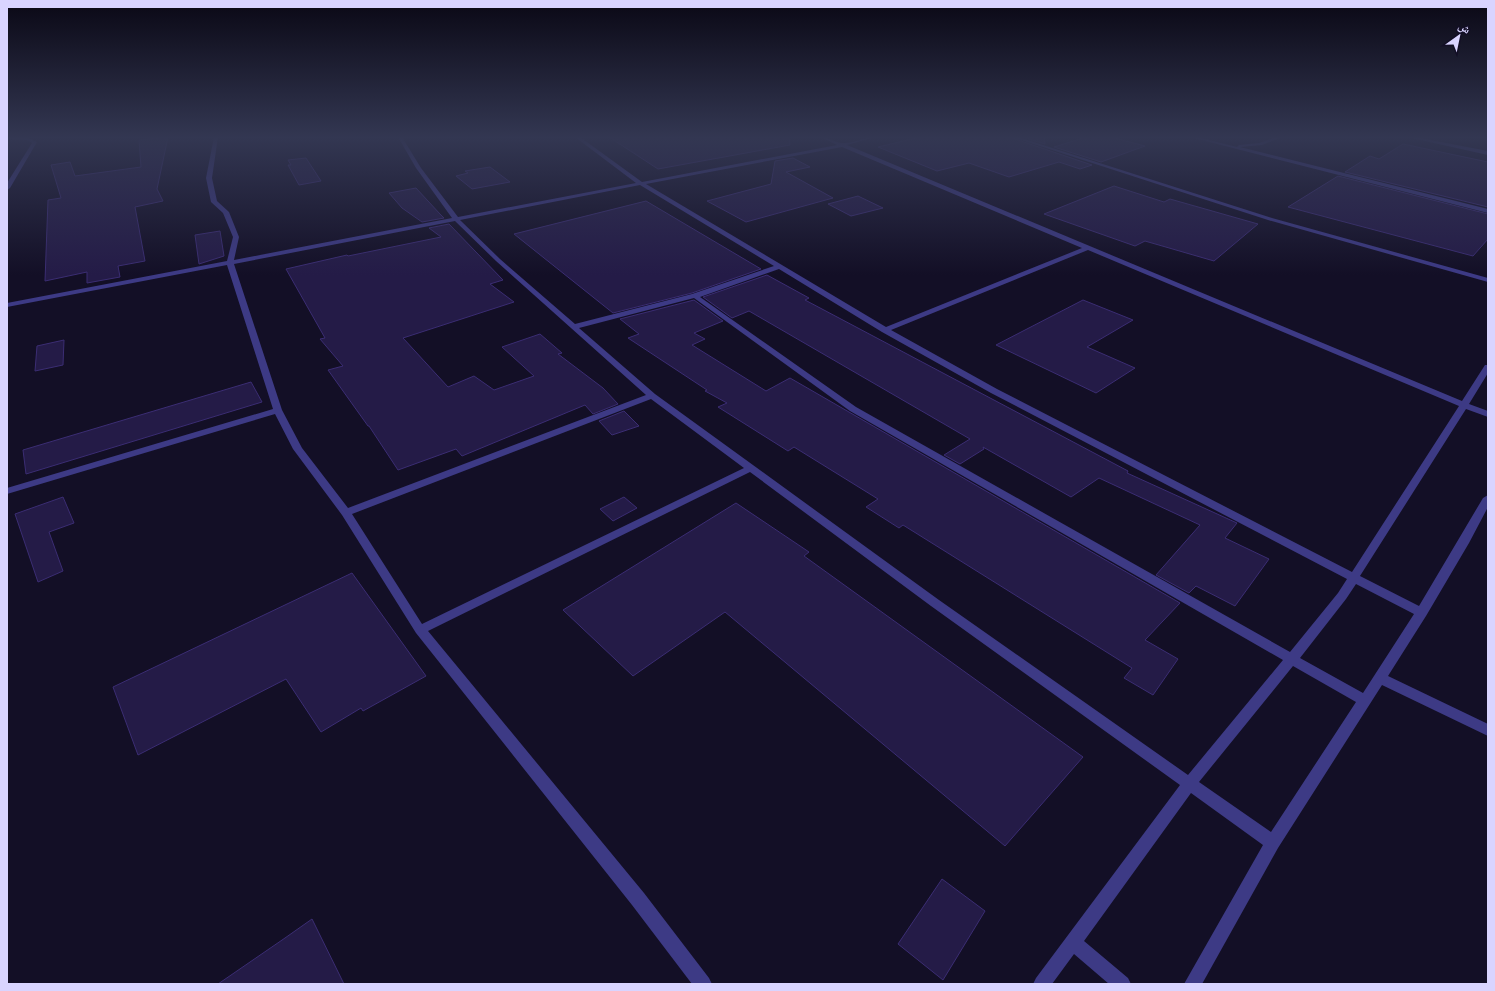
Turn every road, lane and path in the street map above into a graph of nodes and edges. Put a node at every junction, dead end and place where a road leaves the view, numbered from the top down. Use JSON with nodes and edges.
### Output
{"nodes":[{"id":1,"x":210,"y":183,"type":"edge"},
{"id":2,"x":430,"y":183,"type":"edge"},
{"id":3,"x":639,"y":183,"type":"edge"},
{"id":4,"x":640,"y":183,"type":"edge"},
{"id":5,"x":934,"y":183,"type":"edge"},
{"id":6,"x":1158,"y":183,"type":"edge"},
{"id":7,"x":1377,"y":183,"type":"edge"},
{"id":8,"x":1488,"y":211,"type":"edge"},
{"id":9,"x":456,"y":219,"type":"junction"},
{"id":10,"x":1087,"y":248,"type":"junction"},
{"id":11,"x":230,"y":263,"type":"junction"},
{"id":12,"x":779,"y":267,"type":"junction"},
{"id":13,"x":1488,"y":280,"type":"edge"},
{"id":14,"x":695,"y":296,"type":"junction"},
{"id":15,"x":7,"y":305,"type":"edge"},
{"id":16,"x":574,"y":327,"type":"junction"},
{"id":17,"x":885,"y":330,"type":"junction"},
{"id":18,"x":1488,"y":367,"type":"edge"},
{"id":19,"x":652,"y":396,"type":"junction"},
{"id":20,"x":1464,"y":406,"type":"junction"},
{"id":21,"x":278,"y":410,"type":"junction"},
{"id":22,"x":1488,"y":414,"type":"edge"},
{"id":23,"x":751,"y":468,"type":"junction"},
{"id":24,"x":7,"y":490,"type":"edge"},
{"id":25,"x":1488,"y":498,"type":"edge"},
{"id":26,"x":346,"y":513,"type":"junction"},
{"id":27,"x":1354,"y":579,"type":"junction"},
{"id":28,"x":1422,"y":613,"type":"junction"},
{"id":29,"x":420,"y":630,"type":"junction"},
{"id":30,"x":1292,"y":659,"type":"junction"},
{"id":31,"x":1380,"y":678,"type":"junction"},
{"id":32,"x":1365,"y":701,"type":"junction"},
{"id":33,"x":1488,"y":730,"type":"edge"},
{"id":34,"x":1190,"y":783,"type":"junction"},
{"id":35,"x":1273,"y":843,"type":"junction"},
{"id":36,"x":1073,"y":943,"type":"junction"},
{"id":37,"x":703,"y":984,"type":"edge"},
{"id":38,"x":1042,"y":984,"type":"edge"},
{"id":39,"x":1122,"y":984,"type":"edge"},
{"id":40,"x":1193,"y":984,"type":"edge"}],
"edges":[{"from":1,"to":11,"type":"street"},
{"from":2,"to":9,"type":"street"},
{"from":3,"to":9,"type":"street"},
{"from":4,"to":12,"type":"street"},
{"from":5,"to":10,"type":"street"},
{"from":6,"to":13,"type":"street"},
{"from":7,"to":8,"type":"street"},
{"from":9,"to":11,"type":"street"},
{"from":9,"to":16,"type":"street"},
{"from":10,"to":17,"type":"street"},
{"from":10,"to":20,"type":"street"},
{"from":11,"to":15,"type":"street"},
{"from":11,"to":21,"type":"street"},
{"from":12,"to":14,"type":"street"},
{"from":12,"to":17,"type":"street"},
{"from":14,"to":16,"type":"street"},
{"from":14,"to":30,"type":"street"},
{"from":16,"to":19,"type":"street"},
{"from":17,"to":27,"type":"street"},
{"from":18,"to":20,"type":"street"},
{"from":19,"to":23,"type":"street"},
{"from":19,"to":26,"type":"street"},
{"from":20,"to":22,"type":"street"},
{"from":20,"to":27,"type":"street"},
{"from":21,"to":24,"type":"street"},
{"from":21,"to":26,"type":"street"},
{"from":23,"to":29,"type":"street"},
{"from":23,"to":34,"type":"street"},
{"from":25,"to":28,"type":"street"},
{"from":26,"to":29,"type":"street"},
{"from":27,"to":28,"type":"street"},
{"from":27,"to":30,"type":"street"},
{"from":28,"to":31,"type":"street"},
{"from":29,"to":37,"type":"street"},
{"from":30,"to":32,"type":"street"},
{"from":30,"to":34,"type":"street"},
{"from":31,"to":32,"type":"street"},
{"from":31,"to":33,"type":"street"},
{"from":32,"to":35,"type":"street"},
{"from":34,"to":35,"type":"street"},
{"from":34,"to":36,"type":"street"},
{"from":35,"to":40,"type":"street"},
{"from":36,"to":38,"type":"street"},
{"from":36,"to":39,"type":"street"}]}
